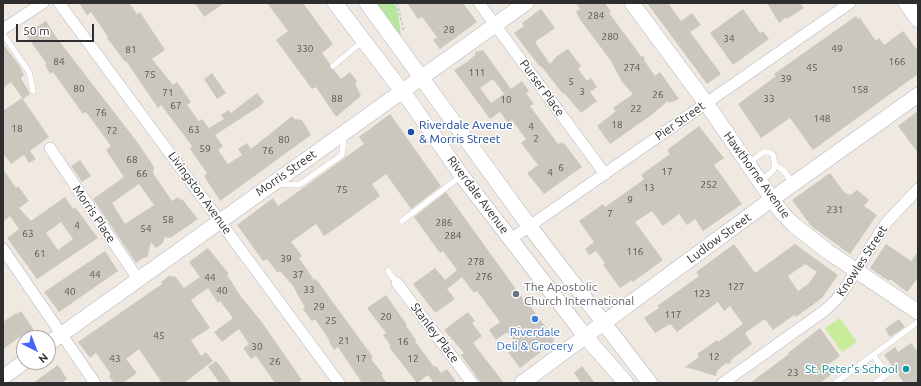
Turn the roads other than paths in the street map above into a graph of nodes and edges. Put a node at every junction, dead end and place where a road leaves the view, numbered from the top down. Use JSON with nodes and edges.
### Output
{"nodes":[{"id":1,"x":43,"y":3,"type":"edge"},
{"id":2,"x":60,"y":3,"type":"edge"},
{"id":3,"x":335,"y":3,"type":"edge"},
{"id":4,"x":367,"y":3,"type":"edge"},
{"id":5,"x":479,"y":3,"type":"edge"},
{"id":6,"x":526,"y":3,"type":"edge"},
{"id":7,"x":632,"y":3,"type":"edge"},
{"id":8,"x":850,"y":3,"type":"edge"},
{"id":9,"x":906,"y":3,"type":"edge"},
{"id":10,"x":918,"y":20,"type":"edge"},
{"id":11,"x":496,"y":25,"type":"junction"},
{"id":12,"x":3,"y":29,"type":"edge"},
{"id":13,"x":3,"y":34,"type":"edge"},
{"id":14,"x":363,"y":40,"type":"junction"},
{"id":15,"x":333,"y":66,"type":"dead end"},
{"id":16,"x":421,"y":78,"type":"junction"},
{"id":17,"x":33,"y":91,"type":"dead end"},
{"id":18,"x":402,"y":92,"type":"junction"},
{"id":19,"x":918,"y":95,"type":"edge"},
{"id":20,"x":706,"y":103,"type":"junction"},
{"id":21,"x":50,"y":148,"type":"dead end"},
{"id":22,"x":746,"y":164,"type":"junction"},
{"id":23,"x":775,"y":165,"type":"junction"},
{"id":24,"x":605,"y":174,"type":"junction"},
{"id":25,"x":462,"y":176,"type":"junction"},
{"id":26,"x":760,"y":182,"type":"junction"},
{"id":27,"x":794,"y":184,"type":"junction"},
{"id":28,"x":918,"y":189,"type":"edge"},
{"id":29,"x":772,"y":199,"type":"junction"},
{"id":30,"x":220,"y":220,"type":"junction"},
{"id":31,"x":402,"y":221,"type":"dead end"},
{"id":32,"x":530,"y":227,"type":"junction"},
{"id":33,"x":511,"y":239,"type":"junction"},
{"id":34,"x":3,"y":249,"type":"edge"},
{"id":35,"x":388,"y":270,"type":"dead end"},
{"id":36,"x":857,"y":270,"type":"junction"},
{"id":37,"x":138,"y":279,"type":"junction"},
{"id":38,"x":397,"y":283,"type":"joint"},
{"id":39,"x":918,"y":312,"type":"edge"},
{"id":40,"x":604,"y":322,"type":"junction"},
{"id":41,"x":918,"y":322,"type":"edge"},
{"id":42,"x":62,"y":334,"type":"junction"},
{"id":43,"x":585,"y":336,"type":"junction"},
{"id":44,"x":56,"y":338,"type":"edge"},
{"id":45,"x":873,"y":355,"type":"junction"},
{"id":46,"x":16,"y":368,"type":"edge"},
{"id":47,"x":3,"y":377,"type":"edge"},
{"id":48,"x":95,"y":383,"type":"edge"},
{"id":49,"x":339,"y":383,"type":"edge"},
{"id":50,"x":472,"y":383,"type":"edge"},
{"id":51,"x":522,"y":383,"type":"edge"},
{"id":52,"x":626,"y":383,"type":"edge"},
{"id":53,"x":650,"y":383,"type":"edge"},
{"id":54,"x":723,"y":383,"type":"edge"},
{"id":55,"x":836,"y":383,"type":"edge"},
{"id":56,"x":875,"y":383,"type":"edge"}],
"edges":[{"from":1,"to":12,"type":"street"},
{"from":2,"to":30,"type":"street","name":"Livingston Avenue"},
{"from":3,"to":14,"type":"street","name":"Riverdale Avenue"},
{"from":4,"to":16,"type":"street","name":"Riverdale Avenue"},
{"from":5,"to":11,"type":"street","name":"Purser Place"},
{"from":6,"to":11,"type":"street","name":"Morris Street"},
{"from":7,"to":20,"type":"street","name":"Hawthorne Avenue"},
{"from":8,"to":20,"type":"street","name":"Pier Street"},
{"from":9,"to":10,"type":"street"},
{"from":11,"to":16,"type":"street","name":"Morris Street"},
{"from":11,"to":24,"type":"street","name":"Purser Place"},
{"from":13,"to":17,"type":"lane"},
{"from":14,"to":15,"type":"lane"},
{"from":14,"to":18,"type":"street","name":"Riverdale Avenue"},
{"from":16,"to":18,"type":"street","name":"Morris Street"},
{"from":16,"to":32,"type":"street","name":"Riverdale Avenue"},
{"from":18,"to":25,"type":"street","name":"Riverdale Avenue"},
{"from":18,"to":30,"type":"street","name":"Morris Street"},
{"from":19,"to":27,"type":"street","name":"Ludlow Street"},
{"from":20,"to":22,"type":"street","name":"Hawthorne Avenue"},
{"from":20,"to":24,"type":"street","name":"Pier Street"},
{"from":21,"to":37,"type":"street","name":"Morris Place"},
{"from":22,"to":23,"type":"lane"},
{"from":22,"to":26,"type":"street","name":"Hawthorne Avenue"},
{"from":23,"to":26,"type":"lane"},
{"from":23,"to":27,"type":"lane"},
{"from":24,"to":32,"type":"street","name":"Pier Street"},
{"from":25,"to":31,"type":"lane"},
{"from":25,"to":33,"type":"street","name":"Riverdale Avenue"},
{"from":26,"to":29,"type":"street","name":"Hawthorne Avenue"},
{"from":27,"to":29,"type":"street","name":"Ludlow Street"},
{"from":28,"to":36,"type":"street","name":"Knowles Street"},
{"from":29,"to":36,"type":"street","name":"Hawthorne Avenue"},
{"from":29,"to":40,"type":"street","name":"Ludlow Street"},
{"from":30,"to":37,"type":"street","name":"Morris Street"},
{"from":30,"to":49,"type":"street","name":"Livingston Avenue"},
{"from":32,"to":33,"type":"street","name":"Pier Street"},
{"from":32,"to":40,"type":"street","name":"Riverdale Avenue"},
{"from":33,"to":43,"type":"street","name":"Riverdale Avenue"},
{"from":34,"to":42,"type":"street"},
{"from":35,"to":38,"type":"lane"},
{"from":36,"to":39,"type":"street","name":"Hawthorne Avenue"},
{"from":36,"to":54,"type":"street","name":"Knowles Street"},
{"from":37,"to":42,"type":"street","name":"Morris Street"},
{"from":38,"to":50,"type":"street","name":"Stanley Place"},
{"from":40,"to":43,"type":"street","name":"Ludlow Street"},
{"from":40,"to":53,"type":"street","name":"Riverdale Avenue"},
{"from":41,"to":45,"type":"lane"},
{"from":42,"to":44,"type":"street","name":"Morris Street"},
{"from":42,"to":48,"type":"street"},
{"from":43,"to":51,"type":"street","name":"Ludlow Street"},
{"from":43,"to":52,"type":"street","name":"Riverdale Avenue"},
{"from":45,"to":55,"type":"lane"},
{"from":45,"to":56,"type":"lane"},
{"from":46,"to":47,"type":"street"}]}
